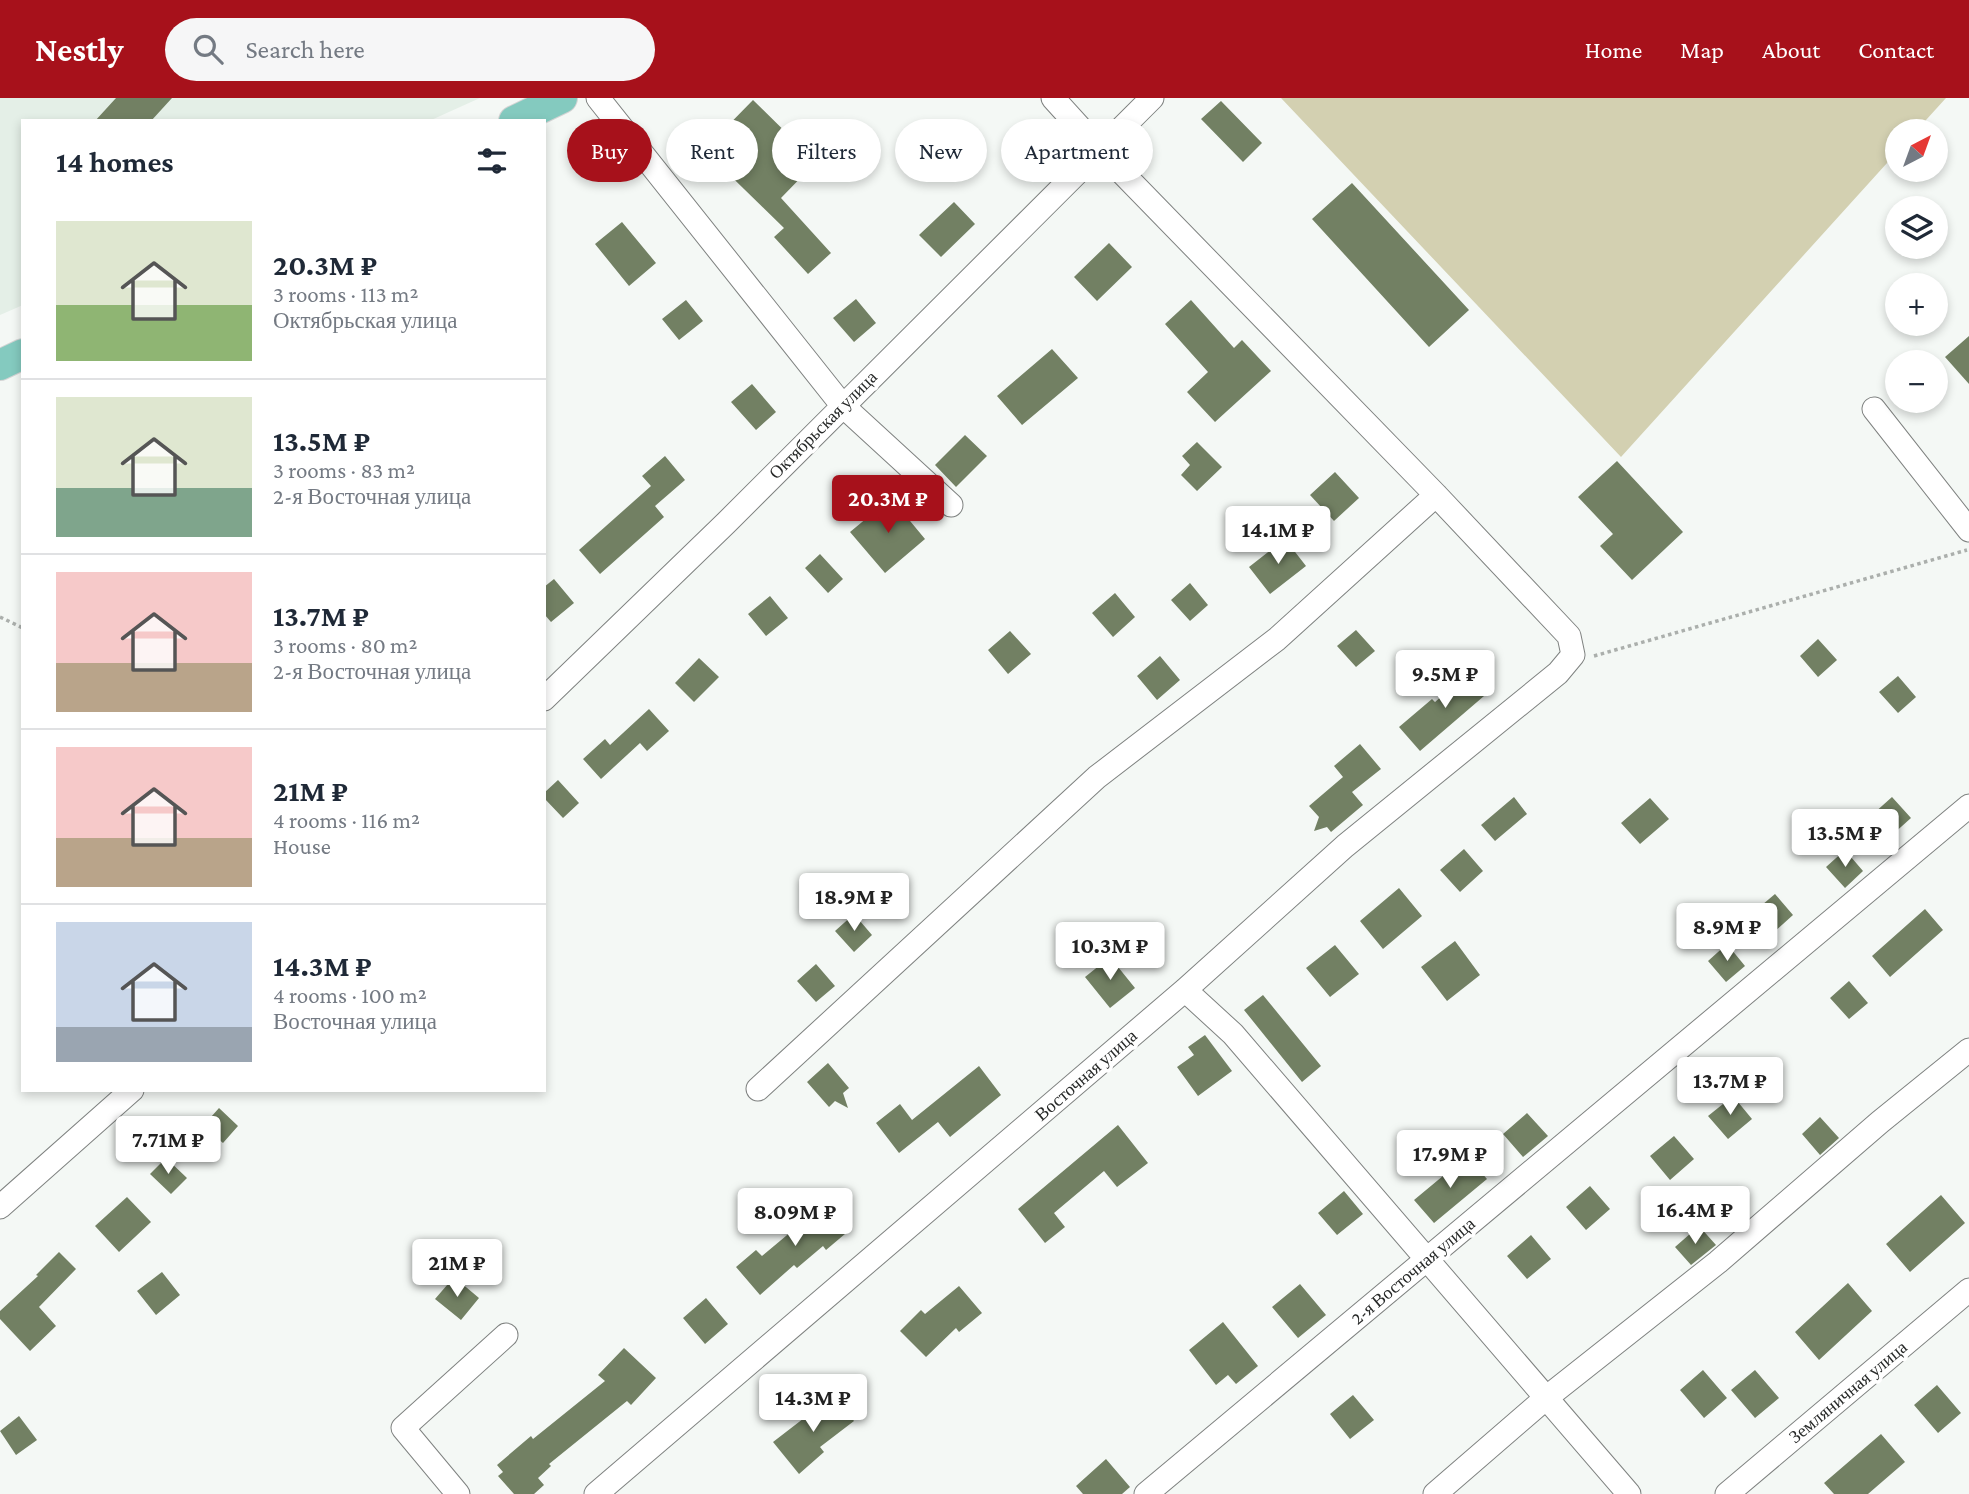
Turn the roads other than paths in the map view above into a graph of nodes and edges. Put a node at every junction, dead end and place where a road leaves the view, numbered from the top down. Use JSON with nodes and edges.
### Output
{"nodes":[{"id":1,"x":562,"y":98,"type":"edge"},
{"id":2,"x":598,"y":98,"type":"edge"},
{"id":3,"x":1053,"y":98,"type":"edge"},
{"id":4,"x":1152,"y":98,"type":"edge"},
{"id":5,"x":518,"y":119,"type":"edge"},
{"id":6,"x":1072,"y":119,"type":"edge"},
{"id":7,"x":1132,"y":119,"type":"edge"},
{"id":8,"x":1069,"y":182,"type":"edge"},
{"id":9,"x":1131,"y":182,"type":"edge"},
{"id":10,"x":21,"y":355,"type":"edge"},
{"id":11,"x":0,"y":365,"type":"edge"},
{"id":12,"x":842,"y":405,"type":"junction"},
{"id":13,"x":1874,"y":410,"type":"dead end"},
{"id":14,"x":1436,"y":495,"type":"junction"},
{"id":15,"x":951,"y":505,"type":"dead end"},
{"id":16,"x":1969,"y":530,"type":"edge"},
{"id":17,"x":546,"y":697,"type":"edge"},
{"id":18,"x":1969,"y":806,"type":"edge"},
{"id":19,"x":1185,"y":990,"type":"junction"},
{"id":20,"x":1969,"y":1050,"type":"edge"},
{"id":21,"x":758,"y":1089,"type":"dead end"},
{"id":22,"x":130,"y":1092,"type":"edge"},
{"id":23,"x":0,"y":1207,"type":"edge"},
{"id":24,"x":1426,"y":1260,"type":"junction"},
{"id":25,"x":1969,"y":1290,"type":"edge"},
{"id":26,"x":506,"y":1335,"type":"dead end"},
{"id":27,"x":1546,"y":1398,"type":"junction"},
{"id":28,"x":458,"y":1494,"type":"edge"},
{"id":29,"x":596,"y":1494,"type":"edge"},
{"id":30,"x":1146,"y":1494,"type":"edge"},
{"id":31,"x":1435,"y":1494,"type":"edge"},
{"id":32,"x":1629,"y":1494,"type":"edge"},
{"id":33,"x":1727,"y":1494,"type":"edge"}],
"edges":[{"from":1,"to":5,"type":"main road"},
{"from":2,"to":12,"type":"street"},
{"from":3,"to":6,"type":"street"},
{"from":4,"to":7,"type":"street","name":"Октябрьская улица"},
{"from":8,"to":12,"type":"street","name":"Октябрьская улица"},
{"from":9,"to":14,"type":"street"},
{"from":10,"to":11,"type":"main road"},
{"from":12,"to":15,"type":"street"},
{"from":12,"to":17,"type":"street","name":"Октябрьская улица"},
{"from":13,"to":16,"type":"street"},
{"from":14,"to":19,"type":"street","name":"Восточная улица"},
{"from":14,"to":21,"type":"street"},
{"from":18,"to":24,"type":"street","name":"2-я Восточная улица"},
{"from":19,"to":24,"type":"street"},
{"from":19,"to":29,"type":"street","name":"Восточная улица"},
{"from":20,"to":27,"type":"street"},
{"from":22,"to":23,"type":"street"},
{"from":24,"to":27,"type":"street"},
{"from":24,"to":30,"type":"street","name":"2-я Восточная улица"},
{"from":25,"to":33,"type":"street","name":"Земляничная улица"},
{"from":26,"to":28,"type":"street"},
{"from":27,"to":31,"type":"street"},
{"from":27,"to":32,"type":"street"}]}
